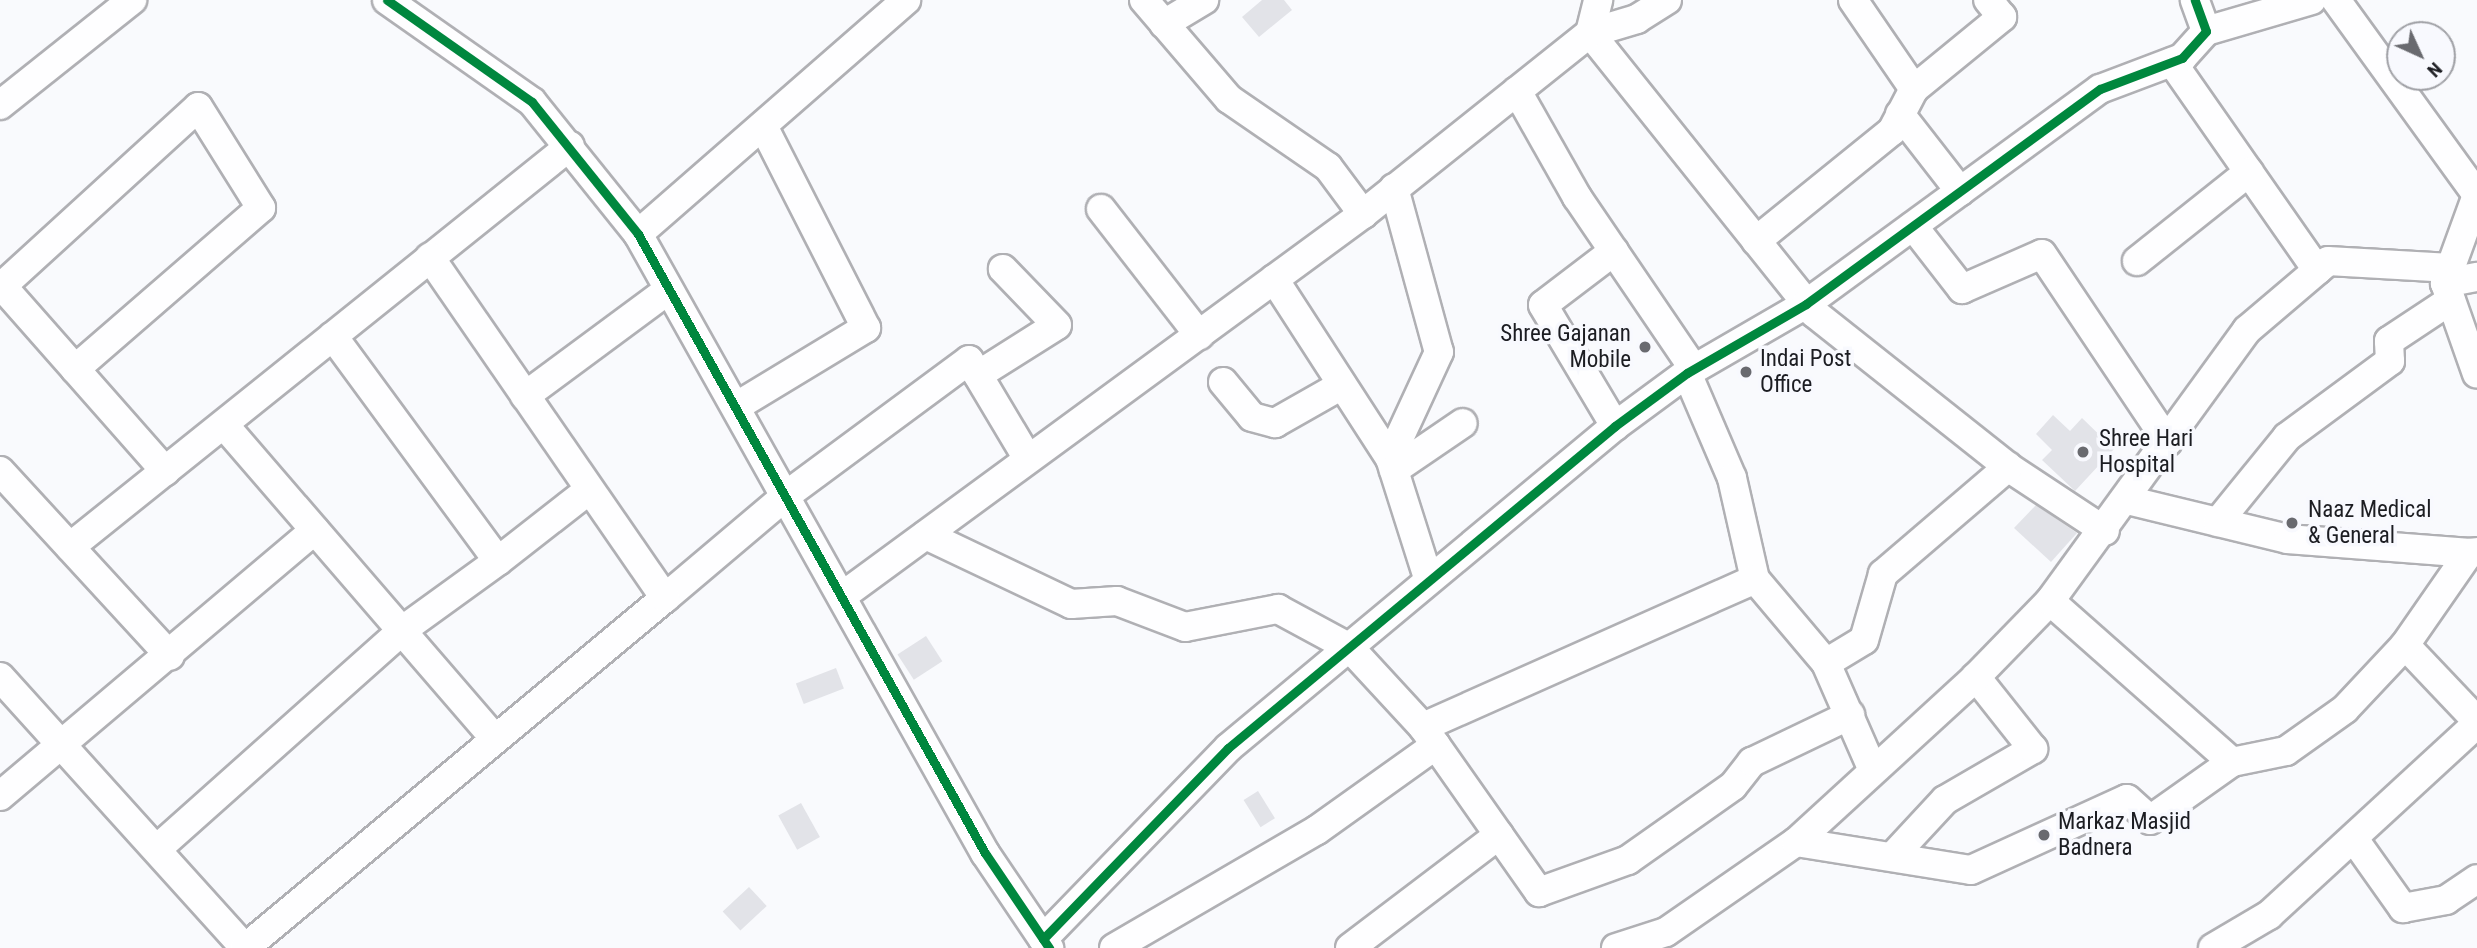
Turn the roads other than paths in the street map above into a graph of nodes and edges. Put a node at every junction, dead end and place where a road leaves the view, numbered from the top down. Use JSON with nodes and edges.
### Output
{"nodes":[{"id":1,"x":132,"y":0,"type":"edge"},
{"id":2,"x":387,"y":0,"type":"edge"},
{"id":3,"x":906,"y":0,"type":"edge"},
{"id":4,"x":1144,"y":0,"type":"edge"},
{"id":5,"x":1204,"y":0,"type":"edge"},
{"id":6,"x":1598,"y":0,"type":"edge"},
{"id":7,"x":1667,"y":0,"type":"edge"},
{"id":8,"x":1853,"y":0,"type":"edge"},
{"id":9,"x":1988,"y":0,"type":"edge"},
{"id":10,"x":2195,"y":0,"type":"edge"},
{"id":11,"x":2312,"y":0,"type":"edge"},
{"id":12,"x":2336,"y":0,"type":"edge"},
{"id":13,"x":1164,"y":24,"type":"junction"},
{"id":14,"x":2206,"y":30,"type":"junction"},
{"id":15,"x":1590,"y":33,"type":"junction"},
{"id":16,"x":2172,"y":62,"type":"junction"},
{"id":17,"x":1914,"y":89,"type":"junction"},
{"id":18,"x":1517,"y":91,"type":"junction"},
{"id":19,"x":0,"y":105,"type":"edge"},
{"id":20,"x":1900,"y":114,"type":"junction"},
{"id":21,"x":762,"y":127,"type":"junction"},
{"id":22,"x":570,"y":146,"type":"junction"},
{"id":23,"x":2249,"y":172,"type":"junction"},
{"id":24,"x":1394,"y":188,"type":"junction"},
{"id":25,"x":1960,"y":191,"type":"junction"},
{"id":26,"x":2477,"y":195,"type":"edge"},
{"id":27,"x":1101,"y":209,"type":"dead end"},
{"id":28,"x":1363,"y":214,"type":"junction"},
{"id":29,"x":1913,"y":226,"type":"junction"},
{"id":30,"x":638,"y":234,"type":"junction"},
{"id":31,"x":1756,"y":241,"type":"junction"},
{"id":32,"x":1614,"y":251,"type":"junction"},
{"id":33,"x":430,"y":257,"type":"junction"},
{"id":34,"x":2137,"y":261,"type":"dead end"},
{"id":35,"x":1003,"y":269,"type":"dead end"},
{"id":36,"x":2317,"y":270,"type":"junction"},
{"id":37,"x":1274,"y":279,"type":"junction"},
{"id":38,"x":2456,"y":282,"type":"edge"},
{"id":39,"x":1,"y":287,"type":"edge"},
{"id":40,"x":668,"y":290,"type":"junction"},
{"id":41,"x":1806,"y":304,"type":"junction"},
{"id":42,"x":1199,"y":335,"type":"junction"},
{"id":43,"x":332,"y":336,"type":"junction"},
{"id":44,"x":75,"y":369,"type":"junction"},
{"id":45,"x":1690,"y":371,"type":"junction"},
{"id":46,"x":2477,"y":374,"type":"edge"},
{"id":47,"x":978,"y":375,"type":"junction"},
{"id":48,"x":1223,"y":382,"type":"dead end"},
{"id":49,"x":1342,"y":385,"type":"junction"},
{"id":50,"x":525,"y":396,"type":"junction"},
{"id":51,"x":737,"y":406,"type":"junction"},
{"id":52,"x":1463,"y":423,"type":"dead end"},
{"id":53,"x":225,"y":426,"type":"junction"},
{"id":54,"x":1615,"y":426,"type":"junction"},
{"id":55,"x":2168,"y":442,"type":"junction"},
{"id":56,"x":1028,"y":459,"type":"junction"},
{"id":57,"x":1392,"y":464,"type":"junction"},
{"id":58,"x":2008,"y":467,"type":"junction"},
{"id":59,"x":0,"y":471,"type":"edge"},
{"id":60,"x":165,"y":471,"type":"junction"},
{"id":61,"x":589,"y":489,"type":"junction"},
{"id":62,"x":788,"y":494,"type":"junction"},
{"id":63,"x":2127,"y":500,"type":"junction"},
{"id":64,"x":2218,"y":522,"type":"junction"},
{"id":65,"x":315,"y":530,"type":"junction"},
{"id":66,"x":2105,"y":531,"type":"junction"},
{"id":67,"x":926,"y":535,"type":"junction"},
{"id":68,"x":71,"y":547,"type":"junction"},
{"id":69,"x":2473,"y":553,"type":"edge"},
{"id":70,"x":498,"y":561,"type":"junction"},
{"id":71,"x":1428,"y":578,"type":"junction"},
{"id":72,"x":1755,"y":579,"type":"junction"},
{"id":73,"x":845,"y":594,"type":"junction"},
{"id":74,"x":665,"y":598,"type":"junction"},
{"id":75,"x":2050,"y":601,"type":"junction"},
{"id":76,"x":404,"y":629,"type":"junction"},
{"id":77,"x":2405,"y":645,"type":"junction"},
{"id":78,"x":1350,"y":648,"type":"junction"},
{"id":79,"x":170,"y":656,"type":"junction"},
{"id":80,"x":1826,"y":663,"type":"junction"},
{"id":81,"x":0,"y":677,"type":"edge"},
{"id":82,"x":1976,"y":677,"type":"junction"},
{"id":83,"x":1850,"y":715,"type":"junction"},
{"id":84,"x":2477,"y":723,"type":"edge"},
{"id":85,"x":1429,"y":736,"type":"junction"},
{"id":86,"x":495,"y":739,"type":"junction"},
{"id":87,"x":59,"y":743,"type":"junction"},
{"id":88,"x":2232,"y":762,"type":"junction"},
{"id":89,"x":1872,"y":768,"type":"junction"},
{"id":90,"x":0,"y":796,"type":"edge"},
{"id":91,"x":1499,"y":835,"type":"junction"},
{"id":92,"x":2354,"y":839,"type":"junction"},
{"id":93,"x":1796,"y":842,"type":"junction"},
{"id":94,"x":158,"y":849,"type":"junction"},
{"id":95,"x":1893,"y":856,"type":"junction"},
{"id":96,"x":2477,"y":879,"type":"edge"},
{"id":97,"x":1668,"y":940,"type":"edge"},
{"id":98,"x":1046,"y":944,"type":"edge"},
{"id":99,"x":238,"y":946,"type":"edge"},
{"id":100,"x":1114,"y":948,"type":"edge"},
{"id":101,"x":1350,"y":948,"type":"edge"},
{"id":102,"x":1616,"y":948,"type":"edge"},
{"id":103,"x":2213,"y":948,"type":"edge"}],
"edges":[{"from":1,"to":19,"type":"street"},
{"from":2,"to":22,"type":"street"},
{"from":3,"to":21,"type":"street"},
{"from":4,"to":13,"type":"street"},
{"from":5,"to":13,"type":"street"},
{"from":6,"to":15,"type":"street"},
{"from":7,"to":15,"type":"street"},
{"from":8,"to":17,"type":"street"},
{"from":9,"to":17,"type":"street"},
{"from":10,"to":14,"type":"street"},
{"from":11,"to":14,"type":"street"},
{"from":12,"to":26,"type":"street"},
{"from":13,"to":28,"type":"street"},
{"from":14,"to":16,"type":"street"},
{"from":15,"to":18,"type":"street"},
{"from":15,"to":31,"type":"street"},
{"from":16,"to":23,"type":"street"},
{"from":16,"to":25,"type":"street"},
{"from":17,"to":20,"type":"street"},
{"from":18,"to":24,"type":"street"},
{"from":18,"to":32,"type":"street"},
{"from":20,"to":25,"type":"street"},
{"from":20,"to":31,"type":"street"},
{"from":21,"to":30,"type":"street"},
{"from":21,"to":51,"type":"street"},
{"from":22,"to":30,"type":"street"},
{"from":22,"to":33,"type":"street"},
{"from":23,"to":34,"type":"street"},
{"from":23,"to":36,"type":"street"},
{"from":24,"to":28,"type":"street"},
{"from":24,"to":57,"type":"street"},
{"from":25,"to":29,"type":"street"},
{"from":26,"to":38,"type":"street"},
{"from":27,"to":42,"type":"street"},
{"from":28,"to":37,"type":"street"},
{"from":29,"to":41,"type":"street"},
{"from":29,"to":55,"type":"street"},
{"from":30,"to":40,"type":"street"},
{"from":31,"to":41,"type":"street"},
{"from":32,"to":45,"type":"street"},
{"from":32,"to":54,"type":"street"},
{"from":33,"to":43,"type":"street"},
{"from":33,"to":50,"type":"street"},
{"from":35,"to":47,"type":"street"},
{"from":36,"to":38,"type":"street"},
{"from":36,"to":55,"type":"street"},
{"from":37,"to":42,"type":"street"},
{"from":37,"to":49,"type":"street"},
{"from":38,"to":46,"type":"street"},
{"from":38,"to":64,"type":"street"},
{"from":39,"to":44,"type":"street"},
{"from":39,"to":44,"type":"street"},
{"from":40,"to":50,"type":"street"},
{"from":40,"to":51,"type":"street"},
{"from":41,"to":45,"type":"street"},
{"from":41,"to":58,"type":"street"},
{"from":42,"to":56,"type":"street"},
{"from":43,"to":53,"type":"street"},
{"from":43,"to":70,"type":"street"},
{"from":44,"to":60,"type":"street"},
{"from":45,"to":54,"type":"street"},
{"from":45,"to":72,"type":"street"},
{"from":47,"to":56,"type":"street"},
{"from":47,"to":62,"type":"street"},
{"from":48,"to":49,"type":"street"},
{"from":49,"to":57,"type":"street"},
{"from":50,"to":61,"type":"street"},
{"from":51,"to":62,"type":"street"},
{"from":52,"to":57,"type":"street"},
{"from":53,"to":60,"type":"street"},
{"from":53,"to":65,"type":"street"},
{"from":54,"to":71,"type":"street"},
{"from":55,"to":63,"type":"street"},
{"from":56,"to":67,"type":"street"},
{"from":57,"to":71,"type":"street"},
{"from":58,"to":66,"type":"street"},
{"from":58,"to":80,"type":"street"},
{"from":59,"to":68,"type":"street"},
{"from":60,"to":68,"type":"street"},
{"from":61,"to":70,"type":"street"},
{"from":61,"to":74,"type":"street"},
{"from":62,"to":73,"type":"street"},
{"from":62,"to":74,"type":"street"},
{"from":63,"to":64,"type":"street"},
{"from":63,"to":66,"type":"street"},
{"from":64,"to":69,"type":"street"},
{"from":65,"to":76,"type":"street"},
{"from":65,"to":79,"type":"street"},
{"from":66,"to":75,"type":"street"},
{"from":67,"to":73,"type":"street"},
{"from":67,"to":78,"type":"street"},
{"from":68,"to":79,"type":"street"},
{"from":69,"to":77,"type":"street"},
{"from":70,"to":76,"type":"street"},
{"from":71,"to":78,"type":"street"},
{"from":72,"to":80,"type":"street"},
{"from":72,"to":85,"type":"street"},
{"from":73,"to":98,"type":"street"},
{"from":74,"to":86,"type":"street"},
{"from":75,"to":82,"type":"street"},
{"from":75,"to":88,"type":"street"},
{"from":76,"to":86,"type":"street"},
{"from":76,"to":94,"type":"street"},
{"from":77,"to":84,"type":"street"},
{"from":77,"to":88,"type":"street"},
{"from":78,"to":85,"type":"street"},
{"from":78,"to":98,"type":"street"},
{"from":79,"to":87,"type":"street"},
{"from":80,"to":83,"type":"street"},
{"from":81,"to":87,"type":"street"},
{"from":82,"to":89,"type":"street"},
{"from":82,"to":95,"type":"street"},
{"from":83,"to":89,"type":"street"},
{"from":83,"to":91,"type":"street"},
{"from":84,"to":92,"type":"street"},
{"from":85,"to":91,"type":"street"},
{"from":85,"to":100,"type":"street"},
{"from":86,"to":99,"type":"street"},
{"from":87,"to":90,"type":"street"},
{"from":87,"to":94,"type":"street"},
{"from":88,"to":95,"type":"street"},
{"from":89,"to":93,"type":"street"},
{"from":91,"to":101,"type":"street"},
{"from":92,"to":96,"type":"street"},
{"from":92,"to":103,"type":"street"},
{"from":93,"to":95,"type":"street"},
{"from":93,"to":97,"type":"street"},
{"from":94,"to":99,"type":"street"},
{"from":97,"to":102,"type":"street"}]}
